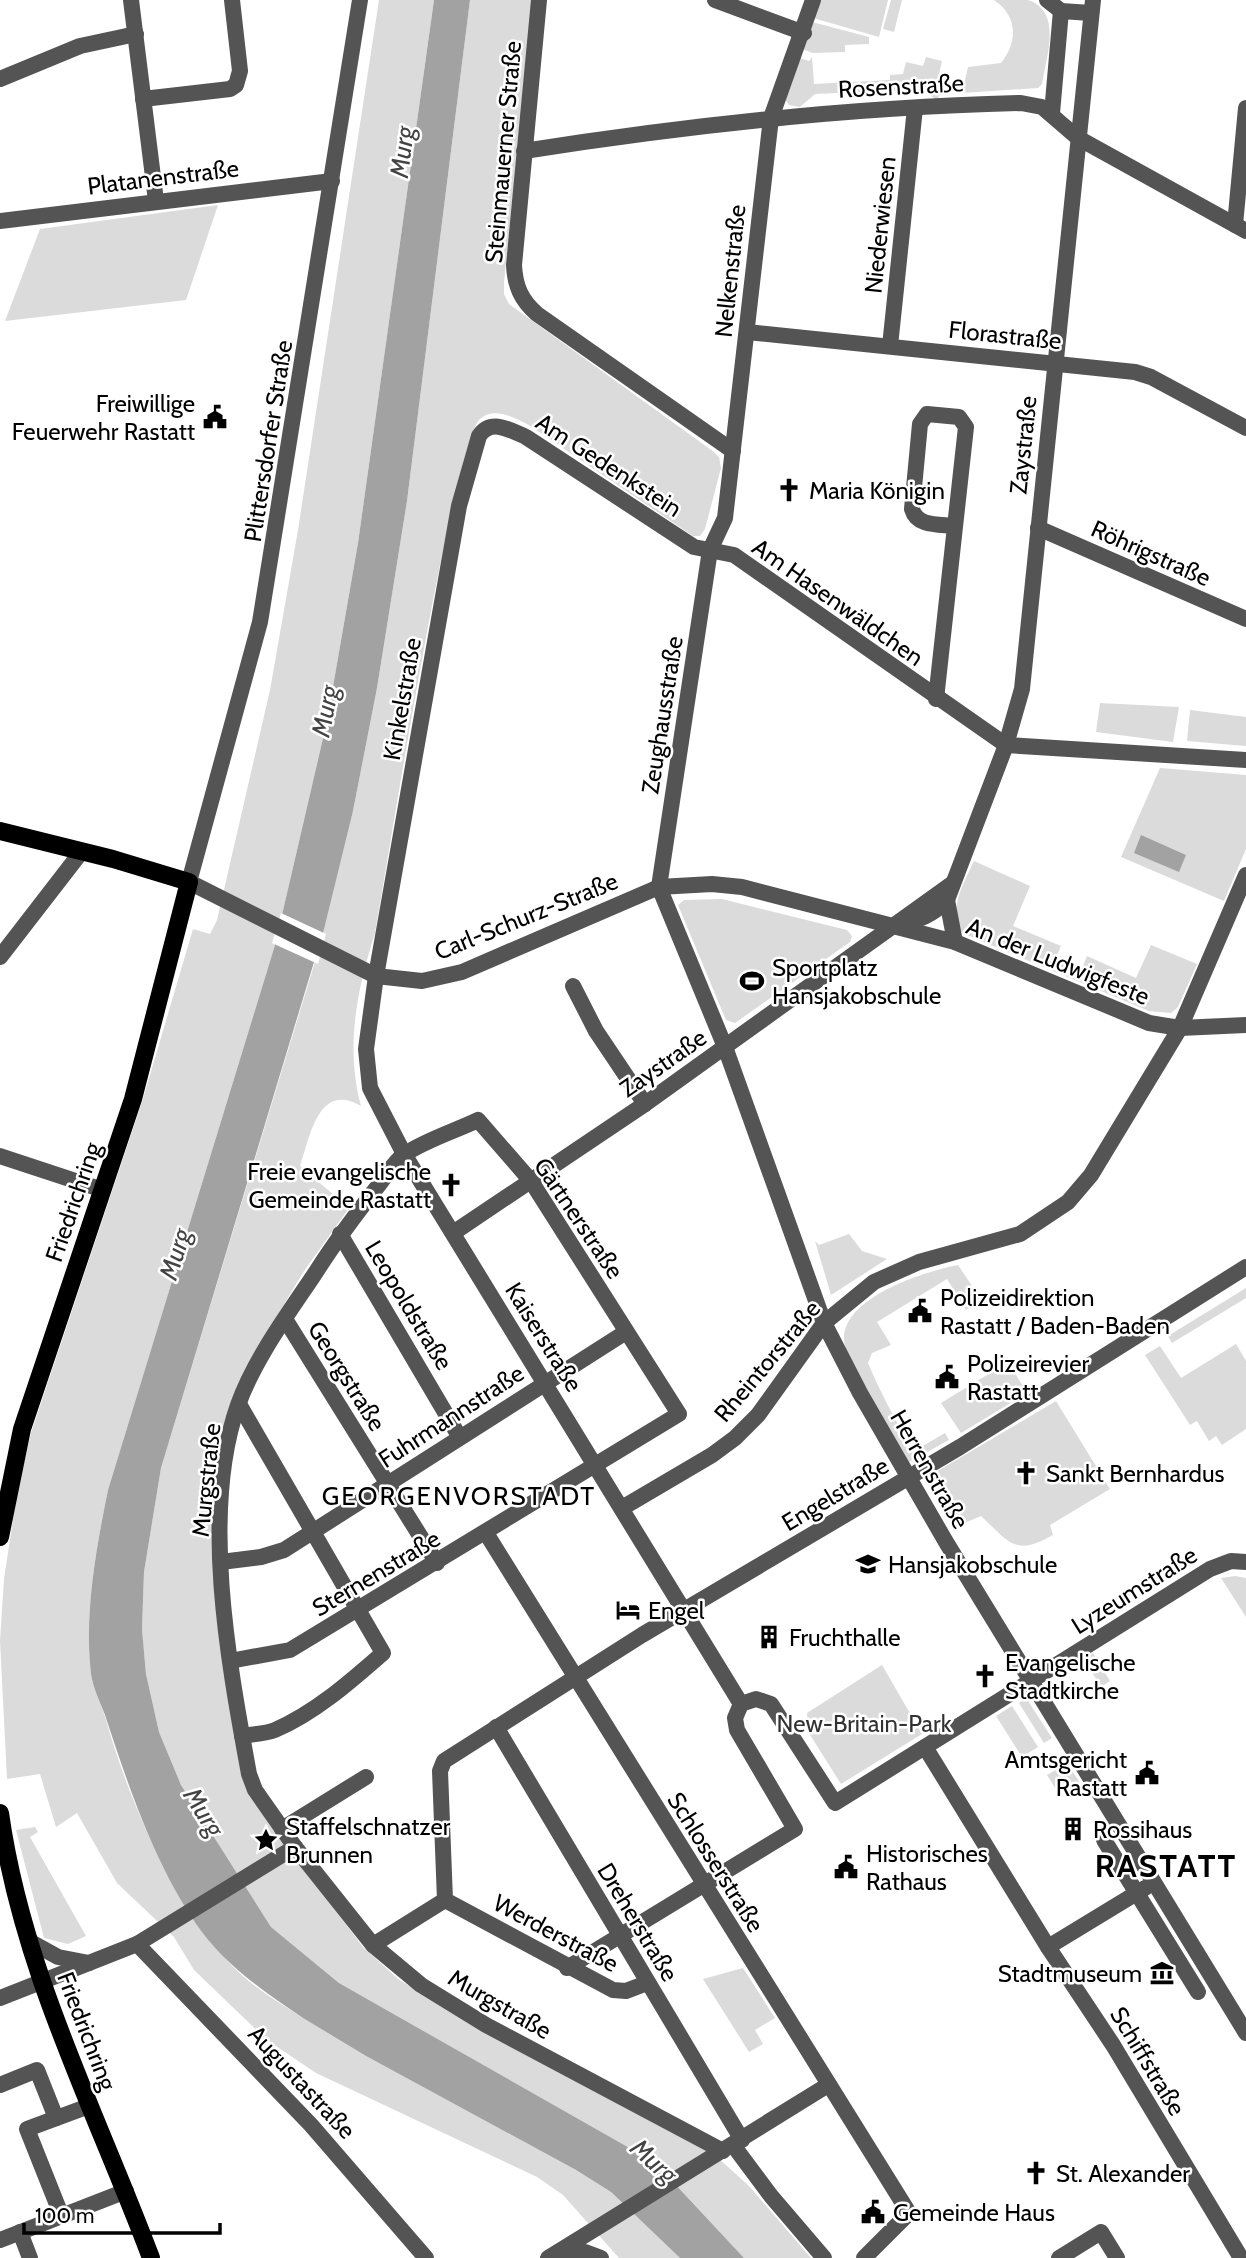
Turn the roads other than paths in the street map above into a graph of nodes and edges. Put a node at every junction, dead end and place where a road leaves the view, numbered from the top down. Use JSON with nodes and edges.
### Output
{"nodes":[{"id":1,"x":131,"y":0,"type":"edge"},
{"id":2,"x":232,"y":0,"type":"edge"},
{"id":3,"x":360,"y":0,"type":"edge"},
{"id":4,"x":539,"y":0,"type":"edge"},
{"id":5,"x":715,"y":0,"type":"edge"},
{"id":6,"x":813,"y":0,"type":"edge"},
{"id":7,"x":1047,"y":0,"type":"edge"},
{"id":8,"x":1092,"y":7,"type":"edge"},
{"id":9,"x":1061,"y":11,"type":"junction"},
{"id":10,"x":804,"y":33,"type":"junction"},
{"id":11,"x":136,"y":34,"type":"junction"},
{"id":12,"x":0,"y":79,"type":"edge"},
{"id":13,"x":144,"y":99,"type":"junction"},
{"id":14,"x":915,"y":108,"type":"junction"},
{"id":15,"x":1246,"y":108,"type":"edge"},
{"id":16,"x":1052,"y":113,"type":"junction"},
{"id":17,"x":771,"y":117,"type":"junction"},
{"id":18,"x":1078,"y":138,"type":"junction"},
{"id":19,"x":524,"y":151,"type":"junction"},
{"id":20,"x":332,"y":181,"type":"junction"},
{"id":21,"x":156,"y":201,"type":"junction"},
{"id":22,"x":0,"y":221,"type":"edge"},
{"id":23,"x":1240,"y":228,"type":"edge"},
{"id":24,"x":747,"y":332,"type":"junction"},
{"id":25,"x":890,"y":346,"type":"junction"},
{"id":26,"x":1054,"y":363,"type":"junction"},
{"id":27,"x":1246,"y":428,"type":"edge"},
{"id":28,"x":482,"y":432,"type":"joint"},
{"id":29,"x":733,"y":451,"type":"junction"},
{"id":30,"x":955,"y":526,"type":"junction"},
{"id":31,"x":1038,"y":528,"type":"junction"},
{"id":32,"x":710,"y":550,"type":"junction"},
{"id":33,"x":1246,"y":619,"type":"edge"},
{"id":34,"x":936,"y":699,"type":"junction"},
{"id":35,"x":1006,"y":745,"type":"junction"},
{"id":36,"x":1246,"y":760,"type":"edge"},
{"id":37,"x":0,"y":831,"type":"edge"},
{"id":38,"x":82,"y":851,"type":"junction"},
{"id":39,"x":1246,"y":875,"type":"edge"},
{"id":40,"x":189,"y":882,"type":"junction"},
{"id":41,"x":953,"y":883,"type":"junction"},
{"id":42,"x":659,"y":887,"type":"junction"},
{"id":43,"x":947,"y":900,"type":"junction"},
{"id":44,"x":896,"y":925,"type":"junction"},
{"id":45,"x":955,"y":942,"type":"junction"},
{"id":46,"x":0,"y":957,"type":"edge"},
{"id":47,"x":376,"y":976,"type":"junction"},
{"id":48,"x":573,"y":986,"type":"dead end"},
{"id":49,"x":1246,"y":1025,"type":"edge"},
{"id":50,"x":1180,"y":1028,"type":"junction"},
{"id":51,"x":725,"y":1047,"type":"junction"},
{"id":52,"x":645,"y":1104,"type":"junction"},
{"id":53,"x":404,"y":1154,"type":"junction"},
{"id":54,"x":0,"y":1156,"type":"edge"},
{"id":55,"x":531,"y":1181,"type":"junction"},
{"id":56,"x":103,"y":1190,"type":"junction"},
{"id":57,"x":453,"y":1233,"type":"junction"},
{"id":58,"x":340,"y":1234,"type":"junction"},
{"id":59,"x":1246,"y":1267,"type":"edge"},
{"id":60,"x":285,"y":1319,"type":"junction"},
{"id":61,"x":824,"y":1323,"type":"junction"},
{"id":62,"x":626,"y":1332,"type":"junction"},
{"id":63,"x":545,"y":1382,"type":"junction"},
{"id":64,"x":239,"y":1404,"type":"junction"},
{"id":65,"x":679,"y":1414,"type":"joint"},
{"id":66,"x":459,"y":1436,"type":"junction"},
{"id":67,"x":595,"y":1465,"type":"junction"},
{"id":68,"x":907,"y":1476,"type":"junction"},
{"id":69,"x":386,"y":1484,"type":"junction"},
{"id":70,"x":622,"y":1508,"type":"junction"},
{"id":71,"x":313,"y":1531,"type":"junction"},
{"id":72,"x":486,"y":1533,"type":"junction"},
{"id":73,"x":0,"y":1537,"type":"edge"},
{"id":74,"x":221,"y":1562,"type":"junction"},
{"id":75,"x":1246,"y":1562,"type":"edge"},
{"id":76,"x":437,"y":1563,"type":"junction"},
{"id":77,"x":358,"y":1611,"type":"junction"},
{"id":78,"x":683,"y":1612,"type":"junction"},
{"id":79,"x":230,"y":1661,"type":"junction"},
{"id":80,"x":575,"y":1677,"type":"junction"},
{"id":81,"x":1030,"y":1681,"type":"junction"},
{"id":82,"x":741,"y":1704,"type":"junction"},
{"id":83,"x":496,"y":1727,"type":"junction"},
{"id":84,"x":242,"y":1736,"type":"junction"},
{"id":85,"x":925,"y":1746,"type":"junction"},
{"id":86,"x":366,"y":1777,"type":"dead end"},
{"id":87,"x":0,"y":1813,"type":"edge"},
{"id":88,"x":282,"y":1829,"type":"junction"},
{"id":89,"x":1104,"y":1840,"type":"dead end"},
{"id":90,"x":295,"y":1847,"type":"junction"},
{"id":91,"x":1155,"y":1881,"type":"junction"},
{"id":92,"x":705,"y":1886,"type":"junction"},
{"id":93,"x":1137,"y":1893,"type":"junction"},
{"id":94,"x":445,"y":1900,"type":"junction"},
{"id":95,"x":620,"y":1936,"type":"junction"},
{"id":96,"x":29,"y":1941,"type":"junction"},
{"id":97,"x":137,"y":1944,"type":"junction"},
{"id":98,"x":373,"y":1945,"type":"junction"},
{"id":99,"x":1048,"y":1947,"type":"junction"},
{"id":100,"x":89,"y":1963,"type":"junction"},
{"id":101,"x":568,"y":1968,"type":"junction"},
{"id":102,"x":41,"y":1982,"type":"junction"},
{"id":103,"x":648,"y":1985,"type":"junction"},
{"id":104,"x":1198,"y":1992,"type":"dead end"},
{"id":105,"x":0,"y":1998,"type":"edge"},
{"id":106,"x":1246,"y":2033,"type":"edge"},
{"id":107,"x":0,"y":2085,"type":"edge"},
{"id":108,"x":828,"y":2085,"type":"junction"},
{"id":109,"x":89,"y":2106,"type":"junction"},
{"id":110,"x":56,"y":2118,"type":"junction"},
{"id":111,"x":733,"y":2145,"type":"junction"},
{"id":112,"x":126,"y":2191,"type":"junction"},
{"id":113,"x":62,"y":2217,"type":"junction"},
{"id":114,"x":20,"y":2232,"type":"junction"},
{"id":115,"x":0,"y":2240,"type":"edge"},
{"id":116,"x":600,"y":2257,"type":"edge"},
{"id":117,"x":30,"y":2258,"type":"edge"},
{"id":118,"x":151,"y":2258,"type":"edge"},
{"id":119,"x":426,"y":2258,"type":"edge"},
{"id":120,"x":548,"y":2258,"type":"edge"},
{"id":121,"x":569,"y":2258,"type":"edge"},
{"id":122,"x":824,"y":2258,"type":"edge"},
{"id":123,"x":864,"y":2258,"type":"edge"},
{"id":124,"x":1059,"y":2258,"type":"edge"},
{"id":125,"x":1117,"y":2258,"type":"edge"},
{"id":126,"x":1241,"y":2258,"type":"edge"}],
"edges":[{"from":1,"to":11,"type":"street"},
{"from":2,"to":13,"type":"street"},
{"from":3,"to":20,"type":"street","name":"Plittersdorfer Straße"},
{"from":4,"to":19,"type":"street","name":"Steinmauerner Straße"},
{"from":5,"to":10,"type":"street"},
{"from":6,"to":10,"type":"street","name":"Nelkenstraße"},
{"from":7,"to":9,"type":"street"},
{"from":8,"to":9,"type":"street"},
{"from":8,"to":18,"type":"street","name":"Zaystraße"},
{"from":9,"to":16,"type":"street"},
{"from":10,"to":17,"type":"street","name":"Nelkenstraße"},
{"from":11,"to":12,"type":"street"},
{"from":11,"to":13,"type":"street"},
{"from":13,"to":21,"type":"street"},
{"from":14,"to":16,"type":"street","name":"Rosenstraße"},
{"from":14,"to":17,"type":"street","name":"Rosenstraße"},
{"from":14,"to":25,"type":"street","name":"Niederwiesen"},
{"from":15,"to":23,"type":"street"},
{"from":16,"to":18,"type":"street","name":"Rosenstraße"},
{"from":17,"to":19,"type":"street","name":"Rosenstraße"},
{"from":17,"to":24,"type":"street","name":"Nelkenstraße"},
{"from":18,"to":23,"type":"street","name":"Rosenstraße"},
{"from":18,"to":26,"type":"street","name":"Zaystraße"},
{"from":19,"to":29,"type":"street","name":"Steinmauerner Straße"},
{"from":20,"to":21,"type":"street","name":"Platanenstraße"},
{"from":20,"to":40,"type":"street","name":"Plittersdorfer Straße"},
{"from":21,"to":22,"type":"street","name":"Platanenstraße"},
{"from":24,"to":25,"type":"street","name":"Florastraße"},
{"from":24,"to":29,"type":"street","name":"Nelkenstraße"},
{"from":25,"to":26,"type":"street","name":"Florastraße"},
{"from":26,"to":27,"type":"street","name":"Florastraße"},
{"from":26,"to":31,"type":"street","name":"Zaystraße"},
{"from":28,"to":32,"type":"street","name":"Am Gedenkstein"},
{"from":28,"to":47,"type":"street","name":"Kinkelstraße"},
{"from":29,"to":32,"type":"street","name":"Nelkenstraße"},
{"from":30,"to":30,"type":"street","name":"Am Hasenwäldchen"},
{"from":30,"to":34,"type":"street","name":"Am Hasenwäldchen"},
{"from":31,"to":33,"type":"street","name":"Röhrigstraße"},
{"from":31,"to":35,"type":"street","name":"Zaystraße"},
{"from":32,"to":34,"type":"street","name":"Am Hasenwäldchen"},
{"from":32,"to":42,"type":"street","name":"Zeughausstraße"},
{"from":34,"to":35,"type":"street","name":"Am Hasenwäldchen"},
{"from":35,"to":36,"type":"street","name":"Am Hasenwäldchen"},
{"from":35,"to":41,"type":"street","name":"Zaystraße"},
{"from":37,"to":38,"type":"main road"},
{"from":38,"to":40,"type":"main road"},
{"from":38,"to":46,"type":"street"},
{"from":39,"to":50,"type":"street","name":"Rheintorstraße"},
{"from":40,"to":47,"type":"street","name":"Carl-Schurz-Straße"},
{"from":40,"to":56,"type":"main road","name":"Friedrichring"},
{"from":41,"to":43,"type":"street","name":"Zaystraße"},
{"from":41,"to":44,"type":"street","name":"Zaystraße"},
{"from":42,"to":44,"type":"street","name":"Carl-Schurz-Straße"},
{"from":42,"to":47,"type":"street","name":"Carl-Schurz-Straße"},
{"from":42,"to":51,"type":"street","name":"Herrenstraße"},
{"from":43,"to":44,"type":"street","name":"Zaystraße"},
{"from":43,"to":45,"type":"street"},
{"from":44,"to":45,"type":"street","name":"An der Ludwigfeste"},
{"from":44,"to":51,"type":"street","name":"Zaystraße"},
{"from":45,"to":50,"type":"street","name":"An der Ludwigfeste"},
{"from":47,"to":53,"type":"street","name":"Kaiserstraße"},
{"from":48,"to":52,"type":"street"},
{"from":49,"to":50,"type":"street","name":"An der Ludwigfeste"},
{"from":50,"to":61,"type":"street","name":"Rheintorstraße"},
{"from":51,"to":52,"type":"street","name":"Zaystraße"},
{"from":51,"to":61,"type":"street","name":"Herrenstraße"},
{"from":52,"to":55,"type":"street","name":"Zaystraße"},
{"from":53,"to":55,"type":"street","name":"Gärtnerstraße"},
{"from":53,"to":57,"type":"street","name":"Kaiserstraße"},
{"from":53,"to":58,"type":"street","name":"Murgstraße"},
{"from":54,"to":56,"type":"street"},
{"from":55,"to":57,"type":"street","name":"Zaystraße"},
{"from":55,"to":62,"type":"street","name":"Gärtnerstraße"},
{"from":56,"to":73,"type":"main road","name":"Friedrichring"},
{"from":57,"to":63,"type":"street","name":"Kaiserstraße"},
{"from":58,"to":60,"type":"street","name":"Murgstraße"},
{"from":58,"to":66,"type":"street","name":"Leopoldstraße"},
{"from":59,"to":68,"type":"street","name":"Engelstraße"},
{"from":60,"to":64,"type":"street","name":"Murgstraße"},
{"from":60,"to":69,"type":"street","name":"Georgstraße"},
{"from":61,"to":68,"type":"street","name":"Herrenstraße"},
{"from":61,"to":70,"type":"street","name":"Rheintorstraße"},
{"from":62,"to":63,"type":"street","name":"Fuhrmannstraße"},
{"from":62,"to":65,"type":"street","name":"Gärtnerstraße"},
{"from":63,"to":66,"type":"street","name":"Fuhrmannstraße"},
{"from":63,"to":67,"type":"street","name":"Kaiserstraße"},
{"from":64,"to":71,"type":"street"},
{"from":64,"to":74,"type":"street","name":"Murgstraße"},
{"from":65,"to":67,"type":"street","name":"Sternenstraße"},
{"from":66,"to":69,"type":"street","name":"Fuhrmannstraße"},
{"from":67,"to":70,"type":"street","name":"Kaiserstraße"},
{"from":67,"to":72,"type":"street","name":"Sternenstraße"},
{"from":68,"to":78,"type":"street","name":"Engelstraße"},
{"from":68,"to":81,"type":"street","name":"Herrenstraße"},
{"from":69,"to":71,"type":"street","name":"Fuhrmannstraße"},
{"from":69,"to":76,"type":"street","name":"Georgstraße"},
{"from":70,"to":78,"type":"street","name":"Kaiserstraße"},
{"from":71,"to":74,"type":"street","name":"Fuhrmannstraße"},
{"from":71,"to":77,"type":"street"},
{"from":72,"to":76,"type":"street","name":"Sternenstraße"},
{"from":72,"to":80,"type":"street","name":"Schlosserstraße"},
{"from":74,"to":79,"type":"street","name":"Murgstraße"},
{"from":75,"to":81,"type":"street","name":"Lyzeumstraße"},
{"from":76,"to":77,"type":"street","name":"Sternenstraße"},
{"from":77,"to":79,"type":"street","name":"Sternenstraße"},
{"from":77,"to":84,"type":"street"},
{"from":78,"to":80,"type":"street","name":"Engelstraße"},
{"from":78,"to":82,"type":"street","name":"Kaiserstraße"},
{"from":79,"to":84,"type":"street","name":"Murgstraße"},
{"from":80,"to":83,"type":"street","name":"Engelstraße"},
{"from":80,"to":92,"type":"street","name":"Schlosserstraße"},
{"from":81,"to":85,"type":"street","name":"Lyzeumstraße"},
{"from":81,"to":91,"type":"street","name":"Herrenstraße"},
{"from":82,"to":85,"type":"street","name":"Lyzeumstraße"},
{"from":82,"to":92,"type":"street"},
{"from":83,"to":94,"type":"street","name":"Engelstraße"},
{"from":83,"to":95,"type":"street","name":"Dreherstraße"},
{"from":84,"to":88,"type":"street","name":"Murgstraße"},
{"from":85,"to":99,"type":"street","name":"Schiffstraße"},
{"from":86,"to":88,"type":"street"},
{"from":87,"to":96,"type":"main road","name":"Friedrichring"},
{"from":88,"to":90,"type":"street","name":"Murgstraße"},
{"from":89,"to":93,"type":"street"},
{"from":90,"to":97,"type":"street"},
{"from":90,"to":98,"type":"street","name":"Murgstraße"},
{"from":91,"to":93,"type":"street"},
{"from":91,"to":106,"type":"street","name":"Herrenstraße"},
{"from":92,"to":95,"type":"street"},
{"from":92,"to":108,"type":"street","name":"Schlosserstraße"},
{"from":93,"to":99,"type":"street"},
{"from":93,"to":104,"type":"street"},
{"from":94,"to":98,"type":"street"},
{"from":94,"to":101,"type":"street","name":"Werderstraße"},
{"from":95,"to":101,"type":"street"},
{"from":95,"to":103,"type":"street","name":"Dreherstraße"},
{"from":96,"to":100,"type":"street"},
{"from":96,"to":102,"type":"main road","name":"Friedrichring"},
{"from":97,"to":100,"type":"street"},
{"from":97,"to":119,"type":"street","name":"Augustastraße"},
{"from":98,"to":111,"type":"street","name":"Murgstraße"},
{"from":99,"to":126,"type":"street","name":"Schiffstraße"},
{"from":100,"to":102,"type":"street"},
{"from":101,"to":103,"type":"street","name":"Werderstraße"},
{"from":102,"to":105,"type":"street"},
{"from":102,"to":109,"type":"main road","name":"Friedrichring"},
{"from":103,"to":111,"type":"street","name":"Dreherstraße"},
{"from":107,"to":110,"type":"street"},
{"from":108,"to":111,"type":"street"},
{"from":108,"to":123,"type":"street","name":"Schlosserstraße"},
{"from":109,"to":110,"type":"street"},
{"from":109,"to":112,"type":"main road","name":"Friedrichring"},
{"from":110,"to":113,"type":"street"},
{"from":111,"to":120,"type":"street"},
{"from":111,"to":122,"type":"street","name":"Murgstraße"},
{"from":112,"to":113,"type":"street"},
{"from":112,"to":118,"type":"main road","name":"Friedrichring"},
{"from":113,"to":114,"type":"street"},
{"from":114,"to":115,"type":"street"},
{"from":114,"to":117,"type":"street"},
{"from":116,"to":121,"type":"street"},
{"from":124,"to":125,"type":"street"}]}
